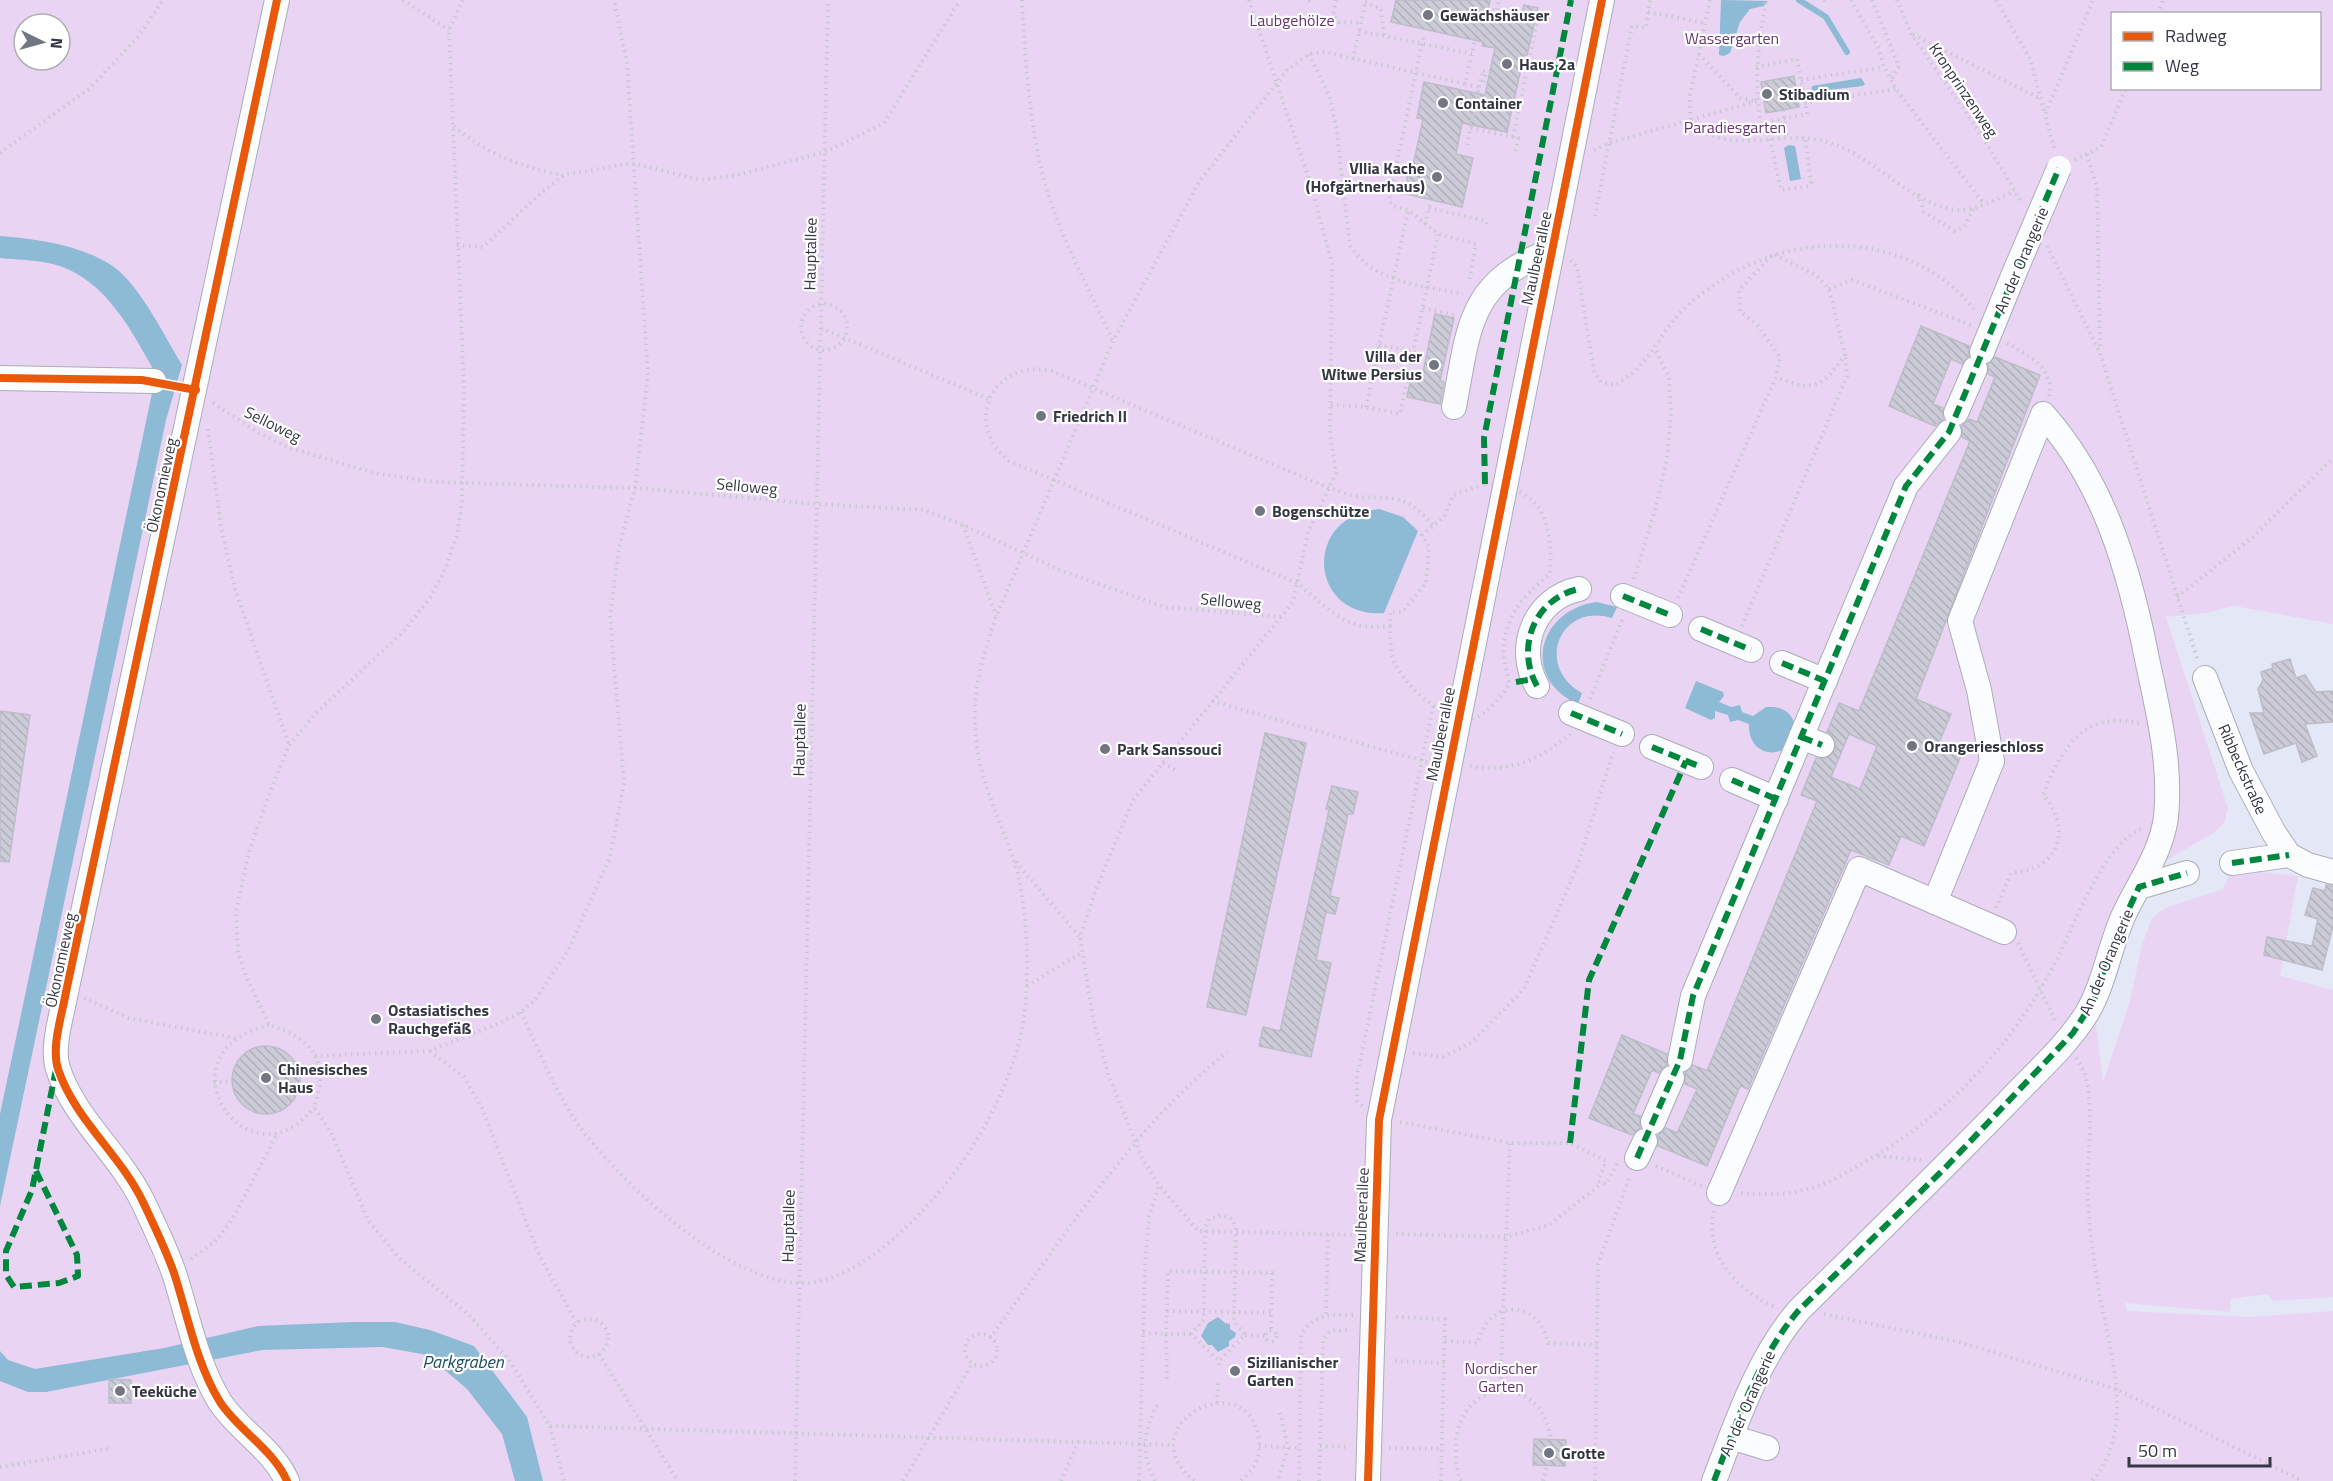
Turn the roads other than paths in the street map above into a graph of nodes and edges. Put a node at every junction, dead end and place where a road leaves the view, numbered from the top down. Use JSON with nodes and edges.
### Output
{"nodes":[{"id":1,"x":277,"y":0,"type":"edge"},
{"id":2,"x":1602,"y":0,"type":"edge"},
{"id":3,"x":2060,"y":168,"type":"road end"},
{"id":4,"x":1551,"y":251,"type":"junction"},
{"id":5,"x":0,"y":378,"type":"edge"},
{"id":6,"x":154,"y":381,"type":"dead end"},
{"id":7,"x":1454,"y":407,"type":"dead end"},
{"id":8,"x":1569,"y":587,"type":"dead end"},
{"id":9,"x":1627,"y":598,"type":"road end"},
{"id":10,"x":1670,"y":615,"type":"road end"},
{"id":11,"x":1701,"y":629,"type":"dead end"},
{"id":12,"x":1743,"y":646,"type":"road end"},
{"id":13,"x":1782,"y":663,"type":"dead end"},
{"id":14,"x":2205,"y":678,"type":"road end"},
{"id":15,"x":1825,"y":681,"type":"junction"},
{"id":16,"x":1529,"y":682,"type":"dead end"},
{"id":17,"x":1577,"y":715,"type":"road end"},
{"id":18,"x":1622,"y":734,"type":"road end"},
{"id":19,"x":1652,"y":747,"type":"dead end"},
{"id":20,"x":1701,"y":767,"type":"dead end"},
{"id":21,"x":1732,"y":780,"type":"dead end"},
{"id":22,"x":1776,"y":799,"type":"junction"},
{"id":23,"x":2289,"y":855,"type":"junction"},
{"id":24,"x":2232,"y":863,"type":"dead end"},
{"id":25,"x":2333,"y":872,"type":"edge"},
{"id":26,"x":2187,"y":873,"type":"dead end"},
{"id":27,"x":2139,"y":887,"type":"junction"},
{"id":28,"x":1935,"y":902,"type":"junction"},
{"id":29,"x":1997,"y":929,"type":"road end"},
{"id":30,"x":1638,"y":1146,"type":"road end"},
{"id":31,"x":1719,"y":1193,"type":"road end"},
{"id":32,"x":1731,"y":1437,"type":"junction"},
{"id":33,"x":1767,"y":1448,"type":"dead end"},
{"id":34,"x":287,"y":1481,"type":"edge"},
{"id":35,"x":1368,"y":1481,"type":"edge"},
{"id":36,"x":1714,"y":1481,"type":"edge"}],
"edges":[{"from":1,"to":34,"type":"street","name":"Ökonomieweg"},
{"from":2,"to":4,"type":"street","name":"Maulbeerallee"},
{"from":3,"to":15,"type":"street","name":"An der Orangerie","bridge":true},
{"from":4,"to":7,"type":"street"},
{"from":4,"to":35,"type":"street","name":"Maulbeerallee"},
{"from":5,"to":6,"type":"street"},
{"from":8,"to":16,"type":"street"},
{"from":9,"to":10,"type":"street"},
{"from":11,"to":12,"type":"street"},
{"from":13,"to":15,"type":"street"},
{"from":14,"to":23,"type":"street","name":"Ribbeckstraße"},
{"from":15,"to":22,"type":"street","name":"An der Orangerie"},
{"from":17,"to":18,"type":"street"},
{"from":19,"to":20,"type":"street"},
{"from":21,"to":22,"type":"street"},
{"from":22,"to":30,"type":"street","name":"An der Orangerie"},
{"from":23,"to":24,"type":"street"},
{"from":23,"to":25,"type":"street"},
{"from":26,"to":27,"type":"street"},
{"from":27,"to":28,"type":"street","name":"An der Orangerie"},
{"from":27,"to":32,"type":"street","name":"An der Orangerie"},
{"from":28,"to":29,"type":"street"},
{"from":28,"to":31,"type":"street"},
{"from":32,"to":33,"type":"street"},
{"from":32,"to":36,"type":"street","name":"An der Orangerie"}]}
